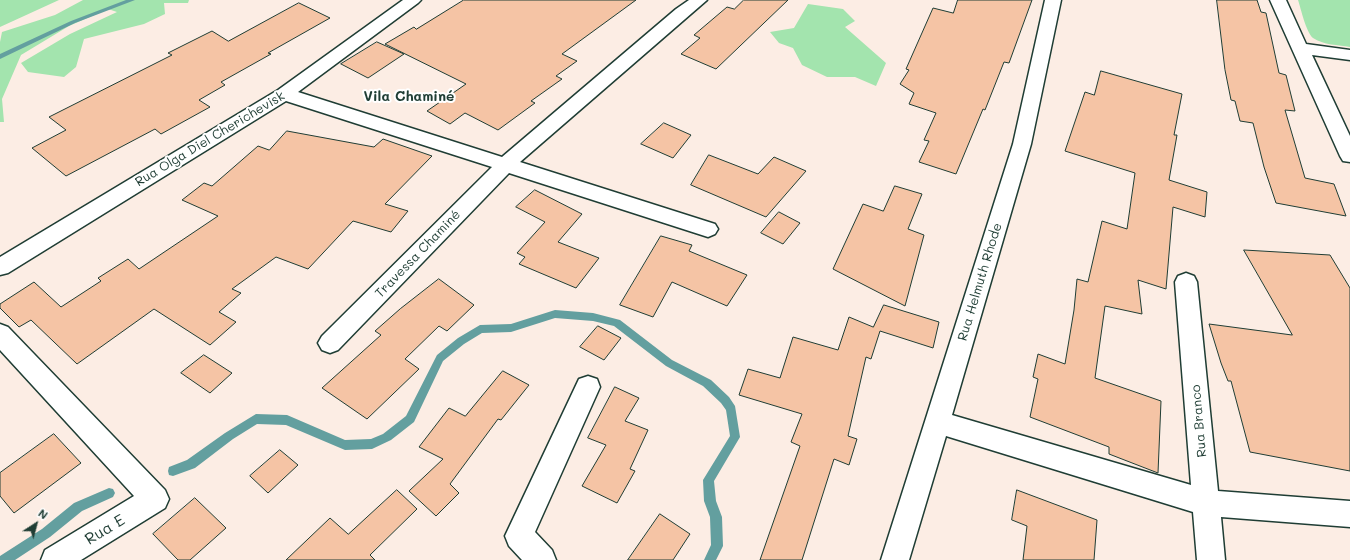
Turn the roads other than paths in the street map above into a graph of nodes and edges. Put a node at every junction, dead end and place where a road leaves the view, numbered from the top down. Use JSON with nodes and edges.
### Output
{"nodes":[{"id":1,"x":413,"y":0,"type":"edge"},
{"id":2,"x":699,"y":0,"type":"edge"},
{"id":3,"x":1053,"y":0,"type":"edge"},
{"id":4,"x":1278,"y":0,"type":"edge"},
{"id":5,"x":1300,"y":48,"type":"junction"},
{"id":6,"x":1350,"y":55,"type":"edge"},
{"id":7,"x":284,"y":94,"type":"junction"},
{"id":8,"x":1350,"y":156,"type":"edge"},
{"id":9,"x":506,"y":164,"type":"junction"},
{"id":10,"x":708,"y":229,"type":"dead end"},
{"id":11,"x":0,"y":267,"type":"edge"},
{"id":12,"x":1186,"y":282,"type":"dead end"},
{"id":13,"x":0,"y":334,"type":"edge"},
{"id":14,"x":330,"y":343,"type":"dead end"},
{"id":15,"x":588,"y":387,"type":"dead end"},
{"id":16,"x":937,"y":422,"type":"junction"},
{"id":17,"x":1206,"y":502,"type":"junction"},
{"id":18,"x":1350,"y":514,"type":"edge"},
{"id":19,"x":55,"y":560,"type":"edge"},
{"id":20,"x":542,"y":560,"type":"edge"},
{"id":21,"x":895,"y":560,"type":"edge"},
{"id":22,"x":1211,"y":560,"type":"edge"}],
"edges":[{"from":1,"to":7,"type":"street","name":"Rua Olga Diel Cherichevisk"},
{"from":2,"to":9,"type":"street","name":"Travessa Chaminé"},
{"from":3,"to":16,"type":"street","name":"Rua Helmuth Rhode"},
{"from":4,"to":5,"type":"street"},
{"from":5,"to":6,"type":"street"},
{"from":5,"to":8,"type":"street"},
{"from":7,"to":9,"type":"street"},
{"from":7,"to":11,"type":"street","name":"Rua Olga Diel Cherichevisk"},
{"from":9,"to":10,"type":"street"},
{"from":9,"to":14,"type":"street","name":"Travessa Chaminé"},
{"from":12,"to":17,"type":"street","name":"Rua Branco"},
{"from":13,"to":19,"type":"street","name":"Rua E"},
{"from":15,"to":20,"type":"street"},
{"from":16,"to":17,"type":"street"},
{"from":16,"to":21,"type":"street","name":"Rua Helmuth Rhode"},
{"from":17,"to":18,"type":"street"},
{"from":17,"to":22,"type":"street","name":"Rua Branco"}]}
